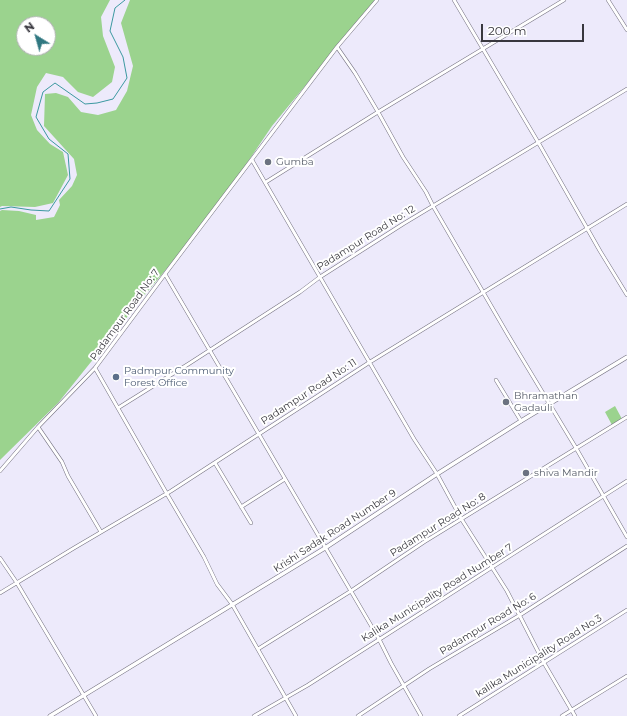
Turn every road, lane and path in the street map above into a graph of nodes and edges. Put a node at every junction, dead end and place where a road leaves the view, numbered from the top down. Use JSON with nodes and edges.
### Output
{"nodes":[{"id":1,"x":377,"y":0,"type":"edge"},
{"id":2,"x":454,"y":0,"type":"edge"},
{"id":3,"x":564,"y":0,"type":"edge"},
{"id":4,"x":608,"y":0,"type":"edge"},
{"id":5,"x":627,"y":30,"type":"edge"},
{"id":6,"x":337,"y":47,"type":"junction"},
{"id":7,"x":483,"y":50,"type":"junction"},
{"id":8,"x":627,"y":89,"type":"edge"},
{"id":9,"x":378,"y":112,"type":"junction"},
{"id":10,"x":538,"y":142,"type":"junction"},
{"id":11,"x":252,"y":160,"type":"junction"},
{"id":12,"x":266,"y":182,"type":"junction"},
{"id":13,"x":627,"y":204,"type":"edge"},
{"id":14,"x":433,"y":206,"type":"junction"},
{"id":15,"x":587,"y":228,"type":"junction"},
{"id":16,"x":164,"y":274,"type":"junction"},
{"id":17,"x":320,"y":276,"type":"junction"},
{"id":18,"x":483,"y":292,"type":"junction"},
{"id":19,"x":627,"y":295,"type":"edge"},
{"id":20,"x":209,"y":350,"type":"junction"},
{"id":21,"x":627,"y":357,"type":"edge"},
{"id":22,"x":370,"y":362,"type":"junction"},
{"id":23,"x":95,"y":368,"type":"junction"},
{"id":24,"x":496,"y":380,"type":"dead end"},
{"id":25,"x":549,"y":404,"type":"junction"},
{"id":26,"x":118,"y":408,"type":"junction"},
{"id":27,"x":627,"y":417,"type":"edge"},
{"id":28,"x":521,"y":421,"type":"junction"},
{"id":29,"x":38,"y":428,"type":"junction"},
{"id":30,"x":258,"y":434,"type":"junction"},
{"id":31,"x":576,"y":448,"type":"junction"},
{"id":32,"x":215,"y":463,"type":"junction"},
{"id":33,"x":0,"y":471,"type":"edge"},
{"id":34,"x":437,"y":474,"type":"junction"},
{"id":35,"x":285,"y":479,"type":"junction"},
{"id":36,"x":627,"y":481,"type":"edge"},
{"id":37,"x":167,"y":494,"type":"junction"},
{"id":38,"x":603,"y":496,"type":"junction"},
{"id":39,"x":241,"y":507,"type":"junction"},
{"id":40,"x":462,"y":520,"type":"junction"},
{"id":41,"x":251,"y":523,"type":"dead end"},
{"id":42,"x":101,"y":532,"type":"junction"},
{"id":43,"x":627,"y":537,"type":"edge"},
{"id":44,"x":627,"y":546,"type":"edge"},
{"id":45,"x":324,"y":548,"type":"junction"},
{"id":46,"x":0,"y":558,"type":"edge"},
{"id":47,"x":492,"y":568,"type":"junction"},
{"id":48,"x":17,"y":583,"type":"junction"},
{"id":49,"x":351,"y":591,"type":"junction"},
{"id":50,"x":0,"y":593,"type":"edge"},
{"id":51,"x":232,"y":604,"type":"junction"},
{"id":52,"x":627,"y":610,"type":"edge"},
{"id":53,"x":520,"y":615,"type":"junction"},
{"id":54,"x":379,"y":639,"type":"junction"},
{"id":55,"x":258,"y":649,"type":"junction"},
{"id":56,"x":544,"y":663,"type":"junction"},
{"id":57,"x":627,"y":676,"type":"edge"},
{"id":58,"x":403,"y":685,"type":"junction"},
{"id":59,"x":84,"y":696,"type":"junction"},
{"id":60,"x":285,"y":698,"type":"junction"},
{"id":61,"x":572,"y":710,"type":"junction"},
{"id":62,"x":50,"y":716,"type":"edge"},
{"id":63,"x":96,"y":716,"type":"edge"},
{"id":64,"x":254,"y":716,"type":"edge"},
{"id":65,"x":296,"y":716,"type":"edge"},
{"id":66,"x":358,"y":716,"type":"edge"},
{"id":67,"x":422,"y":716,"type":"edge"},
{"id":68,"x":459,"y":716,"type":"edge"},
{"id":69,"x":562,"y":716,"type":"edge"},
{"id":70,"x":575,"y":716,"type":"edge"}],
"edges":[{"from":1,"to":6,"type":"street","name":"Padampur Road No: 7"},
{"from":2,"to":7,"type":"street"},
{"from":3,"to":7,"type":"street"},
{"from":4,"to":5,"type":"street"},
{"from":6,"to":9,"type":"street"},
{"from":6,"to":11,"type":"street","name":"Padampur Road No: 7"},
{"from":7,"to":9,"type":"street"},
{"from":7,"to":10,"type":"street"},
{"from":8,"to":10,"type":"street","name":"Padampur Road No: 12"},
{"from":9,"to":12,"type":"street"},
{"from":9,"to":14,"type":"street"},
{"from":10,"to":14,"type":"street","name":"Padampur Road No: 12"},
{"from":10,"to":15,"type":"street"},
{"from":11,"to":12,"type":"street"},
{"from":11,"to":16,"type":"street","name":"Padampur Road No: 7"},
{"from":12,"to":17,"type":"street"},
{"from":13,"to":15,"type":"street","name":"Padampur Road No: 11"},
{"from":14,"to":17,"type":"street","name":"Padampur Road No: 12"},
{"from":14,"to":18,"type":"street"},
{"from":15,"to":18,"type":"street","name":"Padampur Road No: 11"},
{"from":15,"to":19,"type":"street"},
{"from":16,"to":20,"type":"street"},
{"from":16,"to":23,"type":"street","name":"Padampur Road No: 7"},
{"from":17,"to":20,"type":"street","name":"Padampur Road No: 12"},
{"from":17,"to":22,"type":"street"},
{"from":18,"to":22,"type":"street","name":"Padampur Road No: 11"},
{"from":18,"to":25,"type":"street"},
{"from":20,"to":26,"type":"street","name":"Padampur Road No: 12"},
{"from":20,"to":30,"type":"street"},
{"from":21,"to":25,"type":"street","name":"Krishi Sadak Road Number 9"},
{"from":22,"to":30,"type":"street","name":"Padampur Road No: 11"},
{"from":22,"to":34,"type":"street"},
{"from":23,"to":26,"type":"street"},
{"from":23,"to":29,"type":"street","name":"Padampur Road No: 7"},
{"from":24,"to":28,"type":"street"},
{"from":25,"to":28,"type":"street","name":"Krishi Sadak Road Number 9"},
{"from":25,"to":31,"type":"street"},
{"from":26,"to":37,"type":"street"},
{"from":27,"to":31,"type":"street","name":"Padampur Road No: 8"},
{"from":28,"to":34,"type":"street","name":"Krishi Sadak Road Number 9"},
{"from":29,"to":33,"type":"street","name":"Padampur Road No: 7"},
{"from":29,"to":42,"type":"street"},
{"from":30,"to":32,"type":"street","name":"Padampur Road No: 11"},
{"from":30,"to":35,"type":"street"},
{"from":31,"to":38,"type":"street"},
{"from":31,"to":40,"type":"street","name":"Padampur Road No: 8"},
{"from":32,"to":37,"type":"street","name":"Padampur Road No: 11"},
{"from":32,"to":39,"type":"street"},
{"from":34,"to":40,"type":"street"},
{"from":34,"to":45,"type":"street","name":"Krishi Sadak Road Number 9"},
{"from":35,"to":39,"type":"street"},
{"from":35,"to":45,"type":"street"},
{"from":36,"to":38,"type":"street","name":"Kalika Municipality Road Number 7"},
{"from":37,"to":42,"type":"street","name":"Padampur Road No: 11"},
{"from":37,"to":51,"type":"street"},
{"from":38,"to":43,"type":"street"},
{"from":38,"to":47,"type":"street","name":"Kalika Municipality Road Number 7"},
{"from":39,"to":41,"type":"street"},
{"from":40,"to":47,"type":"street"},
{"from":40,"to":49,"type":"street","name":"Padampur Road No: 8"},
{"from":42,"to":48,"type":"street","name":"Padampur Road No: 11"},
{"from":44,"to":53,"type":"street","name":"Padampur Road No: 6"},
{"from":45,"to":49,"type":"street"},
{"from":45,"to":51,"type":"street","name":"Krishi Sadak Road Number 9"},
{"from":46,"to":48,"type":"street"},
{"from":47,"to":53,"type":"street"},
{"from":47,"to":54,"type":"street","name":"Kalika Municipality Road Number 7"},
{"from":48,"to":50,"type":"street","name":"Padampur Road No: 11"},
{"from":48,"to":59,"type":"street"},
{"from":49,"to":54,"type":"street"},
{"from":49,"to":55,"type":"street","name":"Padampur Road No: 8"},
{"from":51,"to":55,"type":"street"},
{"from":51,"to":59,"type":"street","name":"Krishi Sadak Road Number 9"},
{"from":52,"to":56,"type":"street","name":"kalika Municipality Road No.3"},
{"from":53,"to":56,"type":"street"},
{"from":53,"to":58,"type":"street","name":"Padampur Road No: 6"},
{"from":54,"to":58,"type":"street"},
{"from":54,"to":60,"type":"street","name":"Kalika Municipality Road Number 7"},
{"from":55,"to":60,"type":"street"},
{"from":56,"to":61,"type":"street"},
{"from":56,"to":68,"type":"street","name":"kalika Municipality Road No.3"},
{"from":57,"to":61,"type":"street"},
{"from":58,"to":66,"type":"street","name":"Padampur Road No: 6"},
{"from":58,"to":67,"type":"street"},
{"from":59,"to":62,"type":"street","name":"Krishi Sadak Road Number 9"},
{"from":59,"to":63,"type":"street"},
{"from":60,"to":64,"type":"street","name":"Kalika Municipality Road Number 7"},
{"from":60,"to":65,"type":"street"},
{"from":61,"to":69,"type":"street"},
{"from":61,"to":70,"type":"street"}]}
